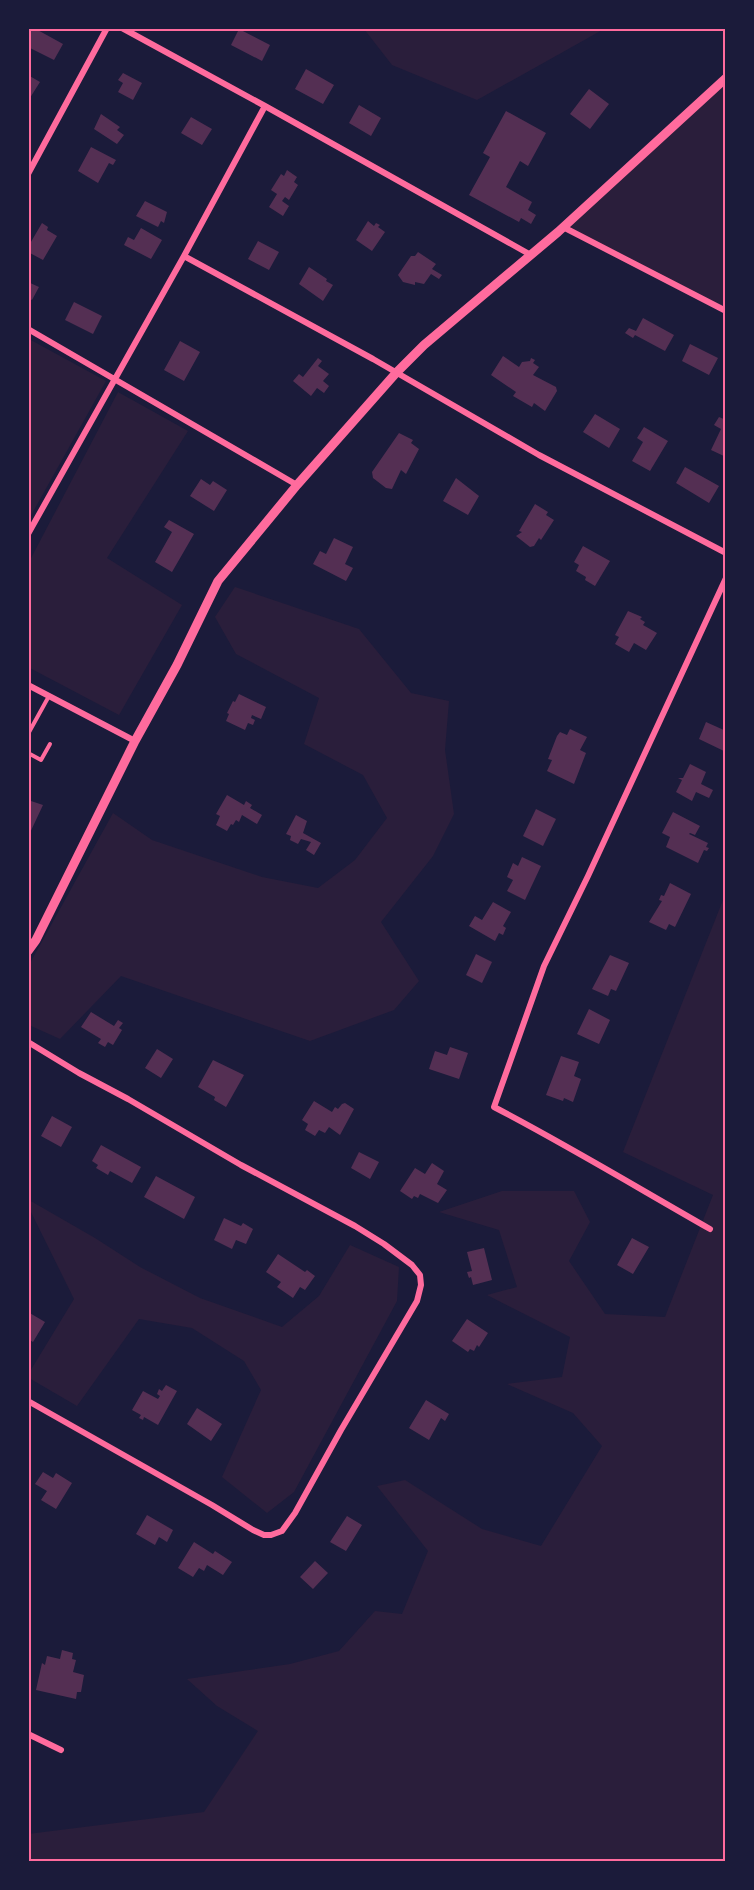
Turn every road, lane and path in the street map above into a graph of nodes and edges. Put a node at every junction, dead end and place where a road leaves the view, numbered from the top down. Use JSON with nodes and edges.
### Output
{"nodes":[{"id":1,"x":107,"y":28,"type":"edge"},
{"id":2,"x":122,"y":28,"type":"edge"},
{"id":3,"x":726,"y":78,"type":"edge"},
{"id":4,"x":265,"y":106,"type":"junction"},
{"id":5,"x":28,"y":174,"type":"edge"},
{"id":6,"x":563,"y":227,"type":"junction"},
{"id":7,"x":531,"y":255,"type":"junction"},
{"id":8,"x":184,"y":256,"type":"junction"},
{"id":9,"x":726,"y":311,"type":"edge"},
{"id":10,"x":28,"y":330,"type":"edge"},
{"id":11,"x":396,"y":373,"type":"junction"},
{"id":12,"x":114,"y":379,"type":"junction"},
{"id":13,"x":297,"y":485,"type":"junction"},
{"id":14,"x":28,"y":534,"type":"edge"},
{"id":15,"x":726,"y":553,"type":"edge"},
{"id":16,"x":726,"y":578,"type":"edge"},
{"id":17,"x":28,"y":685,"type":"edge"},
{"id":18,"x":49,"y":696,"type":"junction"},
{"id":19,"x":28,"y":734,"type":"edge"},
{"id":20,"x":135,"y":741,"type":"junction"},
{"id":21,"x":50,"y":744,"type":"dead end"},
{"id":22,"x":28,"y":753,"type":"edge"},
{"id":23,"x":28,"y":951,"type":"edge"},
{"id":24,"x":28,"y":1042,"type":"edge"},
{"id":25,"x":710,"y":1229,"type":"dead end"},
{"id":26,"x":28,"y":1401,"type":"edge"},
{"id":27,"x":28,"y":1734,"type":"edge"},
{"id":28,"x":61,"y":1750,"type":"dead end"}],
"edges":[{"from":1,"to":5,"type":"street"},
{"from":2,"to":4,"type":"street"},
{"from":3,"to":6,"type":"street"},
{"from":4,"to":7,"type":"street"},
{"from":4,"to":8,"type":"street"},
{"from":6,"to":7,"type":"street"},
{"from":6,"to":9,"type":"street"},
{"from":7,"to":11,"type":"street"},
{"from":8,"to":11,"type":"street"},
{"from":8,"to":12,"type":"street"},
{"from":10,"to":12,"type":"street"},
{"from":11,"to":13,"type":"street"},
{"from":11,"to":15,"type":"street"},
{"from":12,"to":13,"type":"street"},
{"from":12,"to":14,"type":"street"},
{"from":13,"to":20,"type":"street"},
{"from":16,"to":25,"type":"street"},
{"from":17,"to":18,"type":"street"},
{"from":18,"to":19,"type":"lane"},
{"from":18,"to":20,"type":"street"},
{"from":20,"to":23,"type":"street"},
{"from":21,"to":22,"type":"lane"},
{"from":24,"to":26,"type":"street"},
{"from":27,"to":28,"type":"street"}]}
